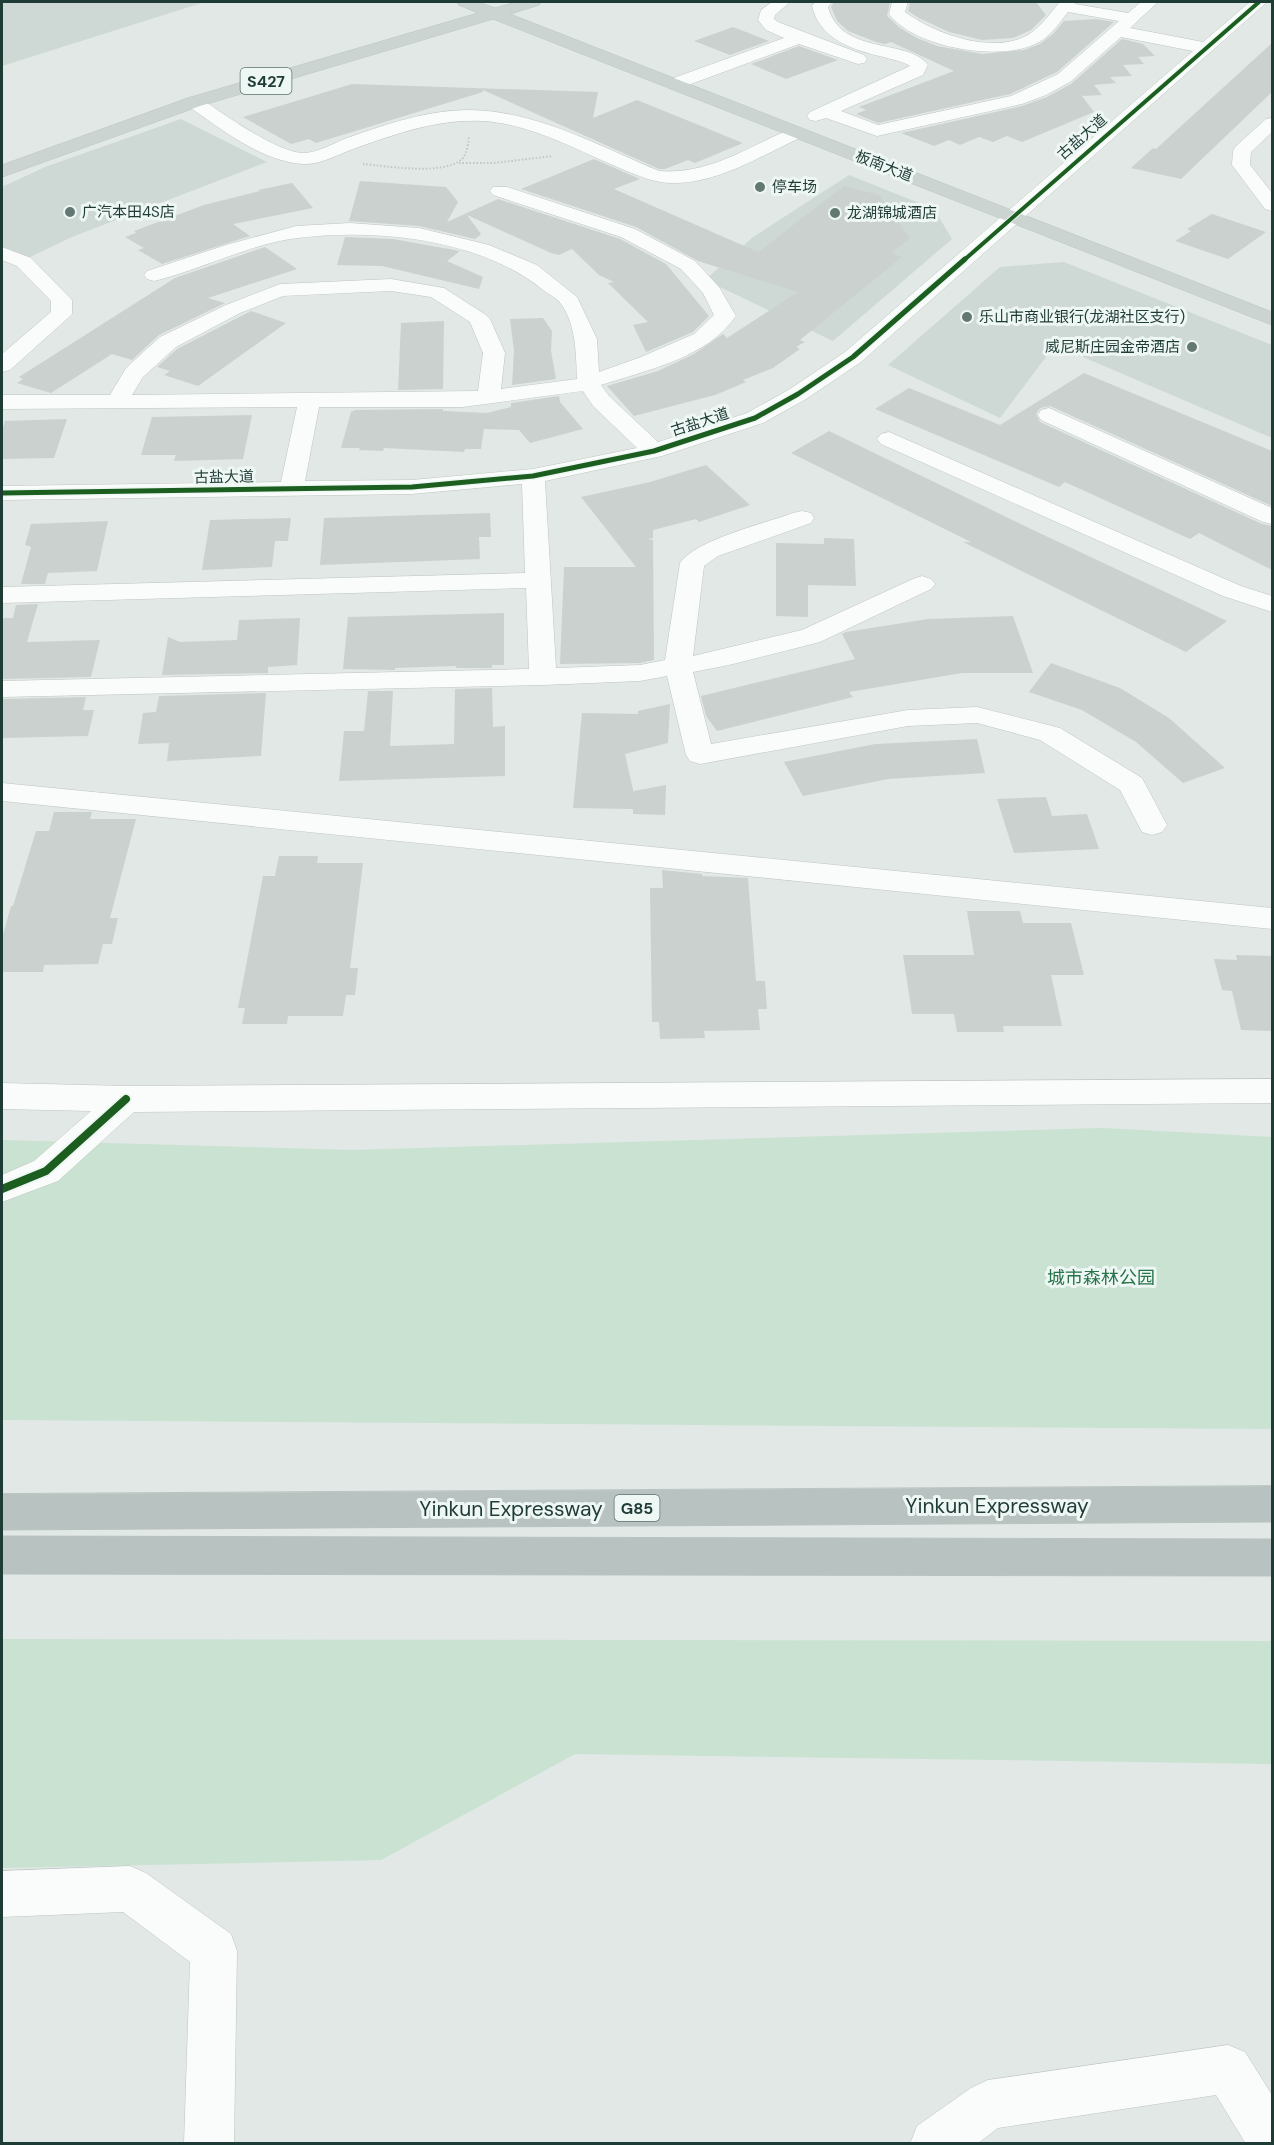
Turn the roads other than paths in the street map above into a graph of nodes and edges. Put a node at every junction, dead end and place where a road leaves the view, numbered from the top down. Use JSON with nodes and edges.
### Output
{"nodes":[{"id":1,"x":533,"y":2,"type":"edge"},
{"id":2,"x":782,"y":2,"type":"edge"},
{"id":3,"x":824,"y":2,"type":"edge"},
{"id":4,"x":900,"y":2,"type":"edge"},
{"id":5,"x":1150,"y":2,"type":"edge"},
{"id":6,"x":1259,"y":2,"type":"edge"},
{"id":7,"x":1066,"y":4,"type":"edge"},
{"id":8,"x":485,"y":6,"type":"edge"},
{"id":9,"x":1131,"y":18,"type":"junction"},
{"id":10,"x":1117,"y":31,"type":"junction"},
{"id":11,"x":799,"y":38,"type":"junction"},
{"id":12,"x":1206,"y":48,"type":"junction"},
{"id":13,"x":674,"y":84,"type":"junction"},
{"id":14,"x":194,"y":102,"type":"junction"},
{"id":15,"x":826,"y":112,"type":"junction"},
{"id":16,"x":766,"y":121,"type":"junction"},
{"id":17,"x":1272,"y":123,"type":"edge"},
{"id":18,"x":791,"y":131,"type":"junction"},
{"id":19,"x":34,"y":141,"type":"dead end"},
{"id":20,"x":2,"y":171,"type":"edge"},
{"id":21,"x":500,"y":191,"type":"dead end"},
{"id":22,"x":1272,"y":205,"type":"edge"},
{"id":23,"x":1012,"y":215,"type":"junction"},
{"id":24,"x":2,"y":253,"type":"edge"},
{"id":25,"x":154,"y":275,"type":"dead end"},
{"id":26,"x":1272,"y":319,"type":"edge"},
{"id":27,"x":2,"y":365,"type":"edge"},
{"id":28,"x":588,"y":382,"type":"junction"},
{"id":29,"x":489,"y":397,"type":"junction"},
{"id":30,"x":2,"y":402,"type":"edge"},
{"id":31,"x":117,"y":402,"type":"junction"},
{"id":32,"x":309,"y":402,"type":"junction"},
{"id":33,"x":1048,"y":415,"type":"dead end"},
{"id":34,"x":889,"y":439,"type":"dead end"},
{"id":35,"x":654,"y":452,"type":"junction"},
{"id":36,"x":533,"y":476,"type":"junction"},
{"id":37,"x":291,"y":490,"type":"junction"},
{"id":38,"x":2,"y":493,"type":"edge"},
{"id":39,"x":1272,"y":517,"type":"edge"},
{"id":40,"x":802,"y":518,"type":"dead end"},
{"id":41,"x":536,"y":580,"type":"junction"},
{"id":42,"x":922,"y":584,"type":"dead end"},
{"id":43,"x":2,"y":595,"type":"edge"},
{"id":44,"x":1272,"y":604,"type":"edge"},
{"id":45,"x":678,"y":666,"type":"junction"},
{"id":46,"x":543,"y":677,"type":"junction"},
{"id":47,"x":2,"y":689,"type":"edge"},
{"id":48,"x":2,"y":792,"type":"edge"},
{"id":49,"x":1152,"y":825,"type":"dead end"},
{"id":50,"x":1272,"y":919,"type":"edge"},
{"id":51,"x":1272,"y":1091,"type":"edge"},
{"id":52,"x":2,"y":1096,"type":"edge"},
{"id":53,"x":126,"y":1099,"type":"junction"},
{"id":54,"x":2,"y":1190,"type":"edge"},
{"id":55,"x":1272,"y":1504,"type":"edge"},
{"id":56,"x":2,"y":1512,"type":"edge"},
{"id":57,"x":2,"y":1555,"type":"edge"},
{"id":58,"x":1272,"y":1558,"type":"edge"},
{"id":59,"x":2,"y":1894,"type":"edge"},
{"id":60,"x":1272,"y":2139,"type":"edge"},
{"id":61,"x":209,"y":2144,"type":"edge"},
{"id":62,"x":935,"y":2144,"type":"edge"}],
"edges":[{"from":1,"to":8,"type":"main road","number":"S427"},
{"from":2,"to":11,"type":"street"},
{"from":3,"to":15,"type":"street"},
{"from":4,"to":7,"type":"street"},
{"from":5,"to":9,"type":"street"},
{"from":6,"to":12,"type":"street","name":"古盐大道"},
{"from":7,"to":9,"type":"street"},
{"from":8,"to":13,"type":"main road","name":"板南大道"},
{"from":8,"to":14,"type":"main road","number":"S427"},
{"from":8,"to":19,"type":"main road","number":"S427"},
{"from":9,"to":10,"type":"street"},
{"from":10,"to":12,"type":"street"},
{"from":10,"to":15,"type":"street"},
{"from":11,"to":13,"type":"street"},
{"from":11,"to":16,"type":"street"},
{"from":12,"to":23,"type":"street","name":"古盐大道"},
{"from":13,"to":16,"type":"main road","name":"板南大道"},
{"from":14,"to":18,"type":"street"},
{"from":14,"to":20,"type":"main road","number":"S427"},
{"from":15,"to":18,"type":"street"},
{"from":16,"to":18,"type":"main road","name":"板南大道"},
{"from":17,"to":22,"type":"street"},
{"from":18,"to":23,"type":"main road","name":"板南大道"},
{"from":21,"to":28,"type":"street"},
{"from":23,"to":26,"type":"main road","name":"板南大道"},
{"from":23,"to":35,"type":"street","name":"古盐大道"},
{"from":24,"to":27,"type":"street"},
{"from":25,"to":28,"type":"street"},
{"from":28,"to":29,"type":"street"},
{"from":28,"to":35,"type":"street"},
{"from":29,"to":31,"type":"street"},
{"from":29,"to":32,"type":"street"},
{"from":30,"to":31,"type":"street"},
{"from":31,"to":32,"type":"street"},
{"from":32,"to":37,"type":"street"},
{"from":33,"to":39,"type":"street"},
{"from":34,"to":44,"type":"street"},
{"from":35,"to":36,"type":"street","name":"古盐大道"},
{"from":36,"to":37,"type":"street","name":"古盐大道"},
{"from":36,"to":41,"type":"street"},
{"from":37,"to":38,"type":"street","name":"古盐大道"},
{"from":40,"to":45,"type":"street"},
{"from":41,"to":43,"type":"street"},
{"from":41,"to":46,"type":"street"},
{"from":42,"to":45,"type":"street"},
{"from":45,"to":46,"type":"street"},
{"from":45,"to":49,"type":"street"},
{"from":46,"to":47,"type":"street"},
{"from":48,"to":50,"type":"street"},
{"from":51,"to":53,"type":"street"},
{"from":52,"to":53,"type":"street"},
{"from":53,"to":54,"type":"street"},
{"from":55,"to":56,"type":"highway","name":"Yinkun Expressway","number":"G85"},
{"from":57,"to":58,"type":"highway"},
{"from":59,"to":61,"type":"street"},
{"from":60,"to":62,"type":"street"}]}
